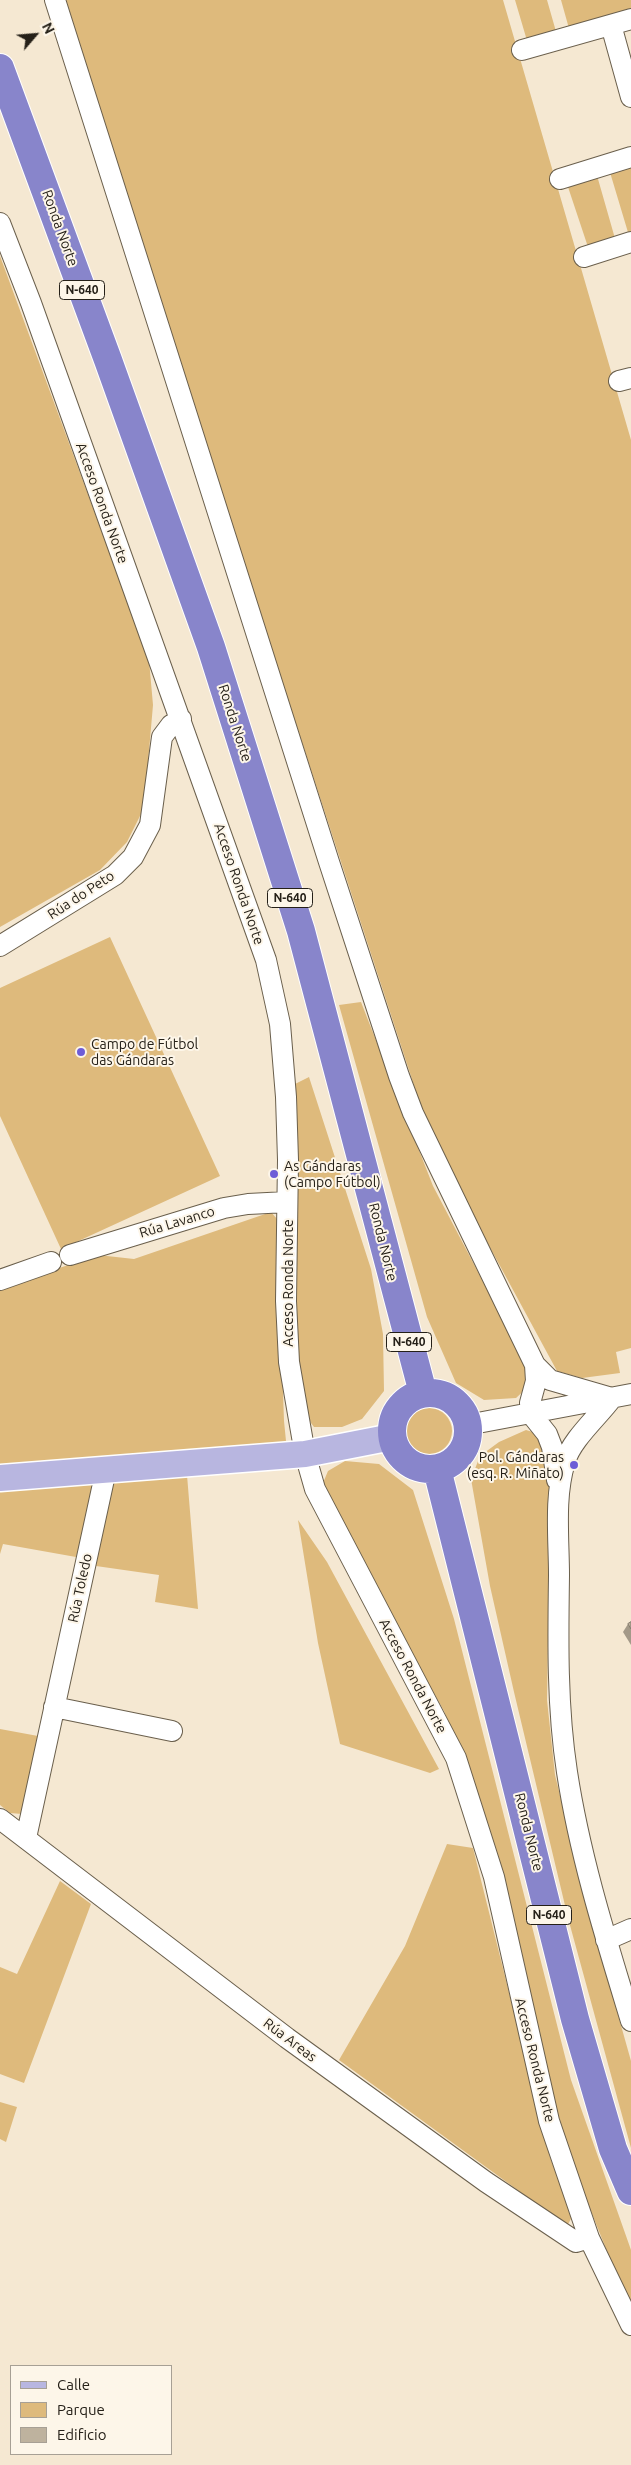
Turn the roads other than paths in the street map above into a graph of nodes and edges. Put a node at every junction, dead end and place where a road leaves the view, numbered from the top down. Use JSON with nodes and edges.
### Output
{"nodes":[{"id":1,"x":55,"y":0,"type":"edge"},
{"id":2,"x":631,"y":19,"type":"edge"},
{"id":3,"x":610,"y":25,"type":"junction"},
{"id":4,"x":522,"y":50,"type":"dead end"},
{"id":5,"x":0,"y":68,"type":"edge"},
{"id":6,"x":631,"y":97,"type":"edge"},
{"id":7,"x":631,"y":158,"type":"edge"},
{"id":8,"x":560,"y":179,"type":"dead end"},
{"id":9,"x":0,"y":224,"type":"edge"},
{"id":10,"x":631,"y":242,"type":"edge"},
{"id":11,"x":584,"y":257,"type":"dead end"},
{"id":12,"x":181,"y":719,"type":"junction"},
{"id":13,"x":0,"y":946,"type":"edge"},
{"id":14,"x":287,"y":1202,"type":"junction"},
{"id":15,"x":70,"y":1255,"type":"dead end"},
{"id":16,"x":51,"y":1262,"type":"dead end"},
{"id":17,"x":0,"y":1280,"type":"edge"},
{"id":18,"x":535,"y":1365,"type":"junction"},
{"id":19,"x":423,"y":1393,"type":"junction"},
{"id":20,"x":631,"y":1394,"type":"edge"},
{"id":21,"x":612,"y":1398,"type":"junction"},
{"id":22,"x":531,"y":1414,"type":"junction"},
{"id":23,"x":468,"y":1425,"type":"junction"},
{"id":24,"x":392,"y":1437,"type":"junction"},
{"id":25,"x":305,"y":1454,"type":"junction"},
{"id":26,"x":437,"y":1469,"type":"junction"},
{"id":27,"x":106,"y":1470,"type":"junction"},
{"id":28,"x":0,"y":1478,"type":"edge"},
{"id":29,"x":560,"y":1494,"type":"junction"},
{"id":30,"x":54,"y":1707,"type":"junction"},
{"id":31,"x":172,"y":1731,"type":"dead end"},
{"id":32,"x":0,"y":1819,"type":"edge"},
{"id":33,"x":26,"y":1838,"type":"junction"},
{"id":34,"x":631,"y":1929,"type":"edge"},
{"id":35,"x":606,"y":1940,"type":"junction"},
{"id":36,"x":631,"y":2021,"type":"edge"},
{"id":37,"x":631,"y":2191,"type":"edge"},
{"id":38,"x":589,"y":2238,"type":"junction"},
{"id":39,"x":631,"y":2325,"type":"edge"}],
"edges":[{"from":1,"to":18,"type":"street"},
{"from":2,"to":3,"type":"street"},
{"from":3,"to":4,"type":"street"},
{"from":3,"to":6,"type":"street"},
{"from":5,"to":19,"type":"highway","name":"Ronda Norte","number":"N-640"},
{"from":7,"to":8,"type":"street"},
{"from":9,"to":12,"type":"street","name":"Acceso Ronda Norte"},
{"from":10,"to":11,"type":"street"},
{"from":12,"to":13,"type":"street","name":"Rúa do Peto"},
{"from":12,"to":14,"type":"street","name":"Acceso Ronda Norte"},
{"from":14,"to":15,"type":"street","name":"Rúa Lavanco"},
{"from":14,"to":25,"type":"street","name":"Acceso Ronda Norte"},
{"from":16,"to":17,"type":"street"},
{"from":18,"to":21,"type":"street"},
{"from":18,"to":22,"type":"street"},
{"from":19,"to":23,"type":"highway"},
{"from":19,"to":24,"type":"highway"},
{"from":20,"to":21,"type":"street"},
{"from":21,"to":22,"type":"street"},
{"from":21,"to":29,"type":"street"},
{"from":22,"to":23,"type":"street"},
{"from":22,"to":29,"type":"street"},
{"from":23,"to":26,"type":"highway"},
{"from":24,"to":25,"type":"main road"},
{"from":24,"to":26,"type":"highway"},
{"from":25,"to":27,"type":"main road"},
{"from":25,"to":38,"type":"street","name":"Acceso Ronda Norte"},
{"from":26,"to":37,"type":"highway","name":"Ronda Norte","number":"N-640"},
{"from":27,"to":28,"type":"main road"},
{"from":27,"to":30,"type":"street","name":"Rúa Toledo"},
{"from":29,"to":35,"type":"street"},
{"from":30,"to":31,"type":"street"},
{"from":30,"to":33,"type":"street","name":"Rúa Toledo"},
{"from":32,"to":33,"type":"street","name":"Rúa Areas"},
{"from":33,"to":38,"type":"street","name":"Rúa Areas"},
{"from":34,"to":35,"type":"street"},
{"from":35,"to":36,"type":"street"},
{"from":38,"to":39,"type":"street","name":"Acceso Ronda Norte"}]}
